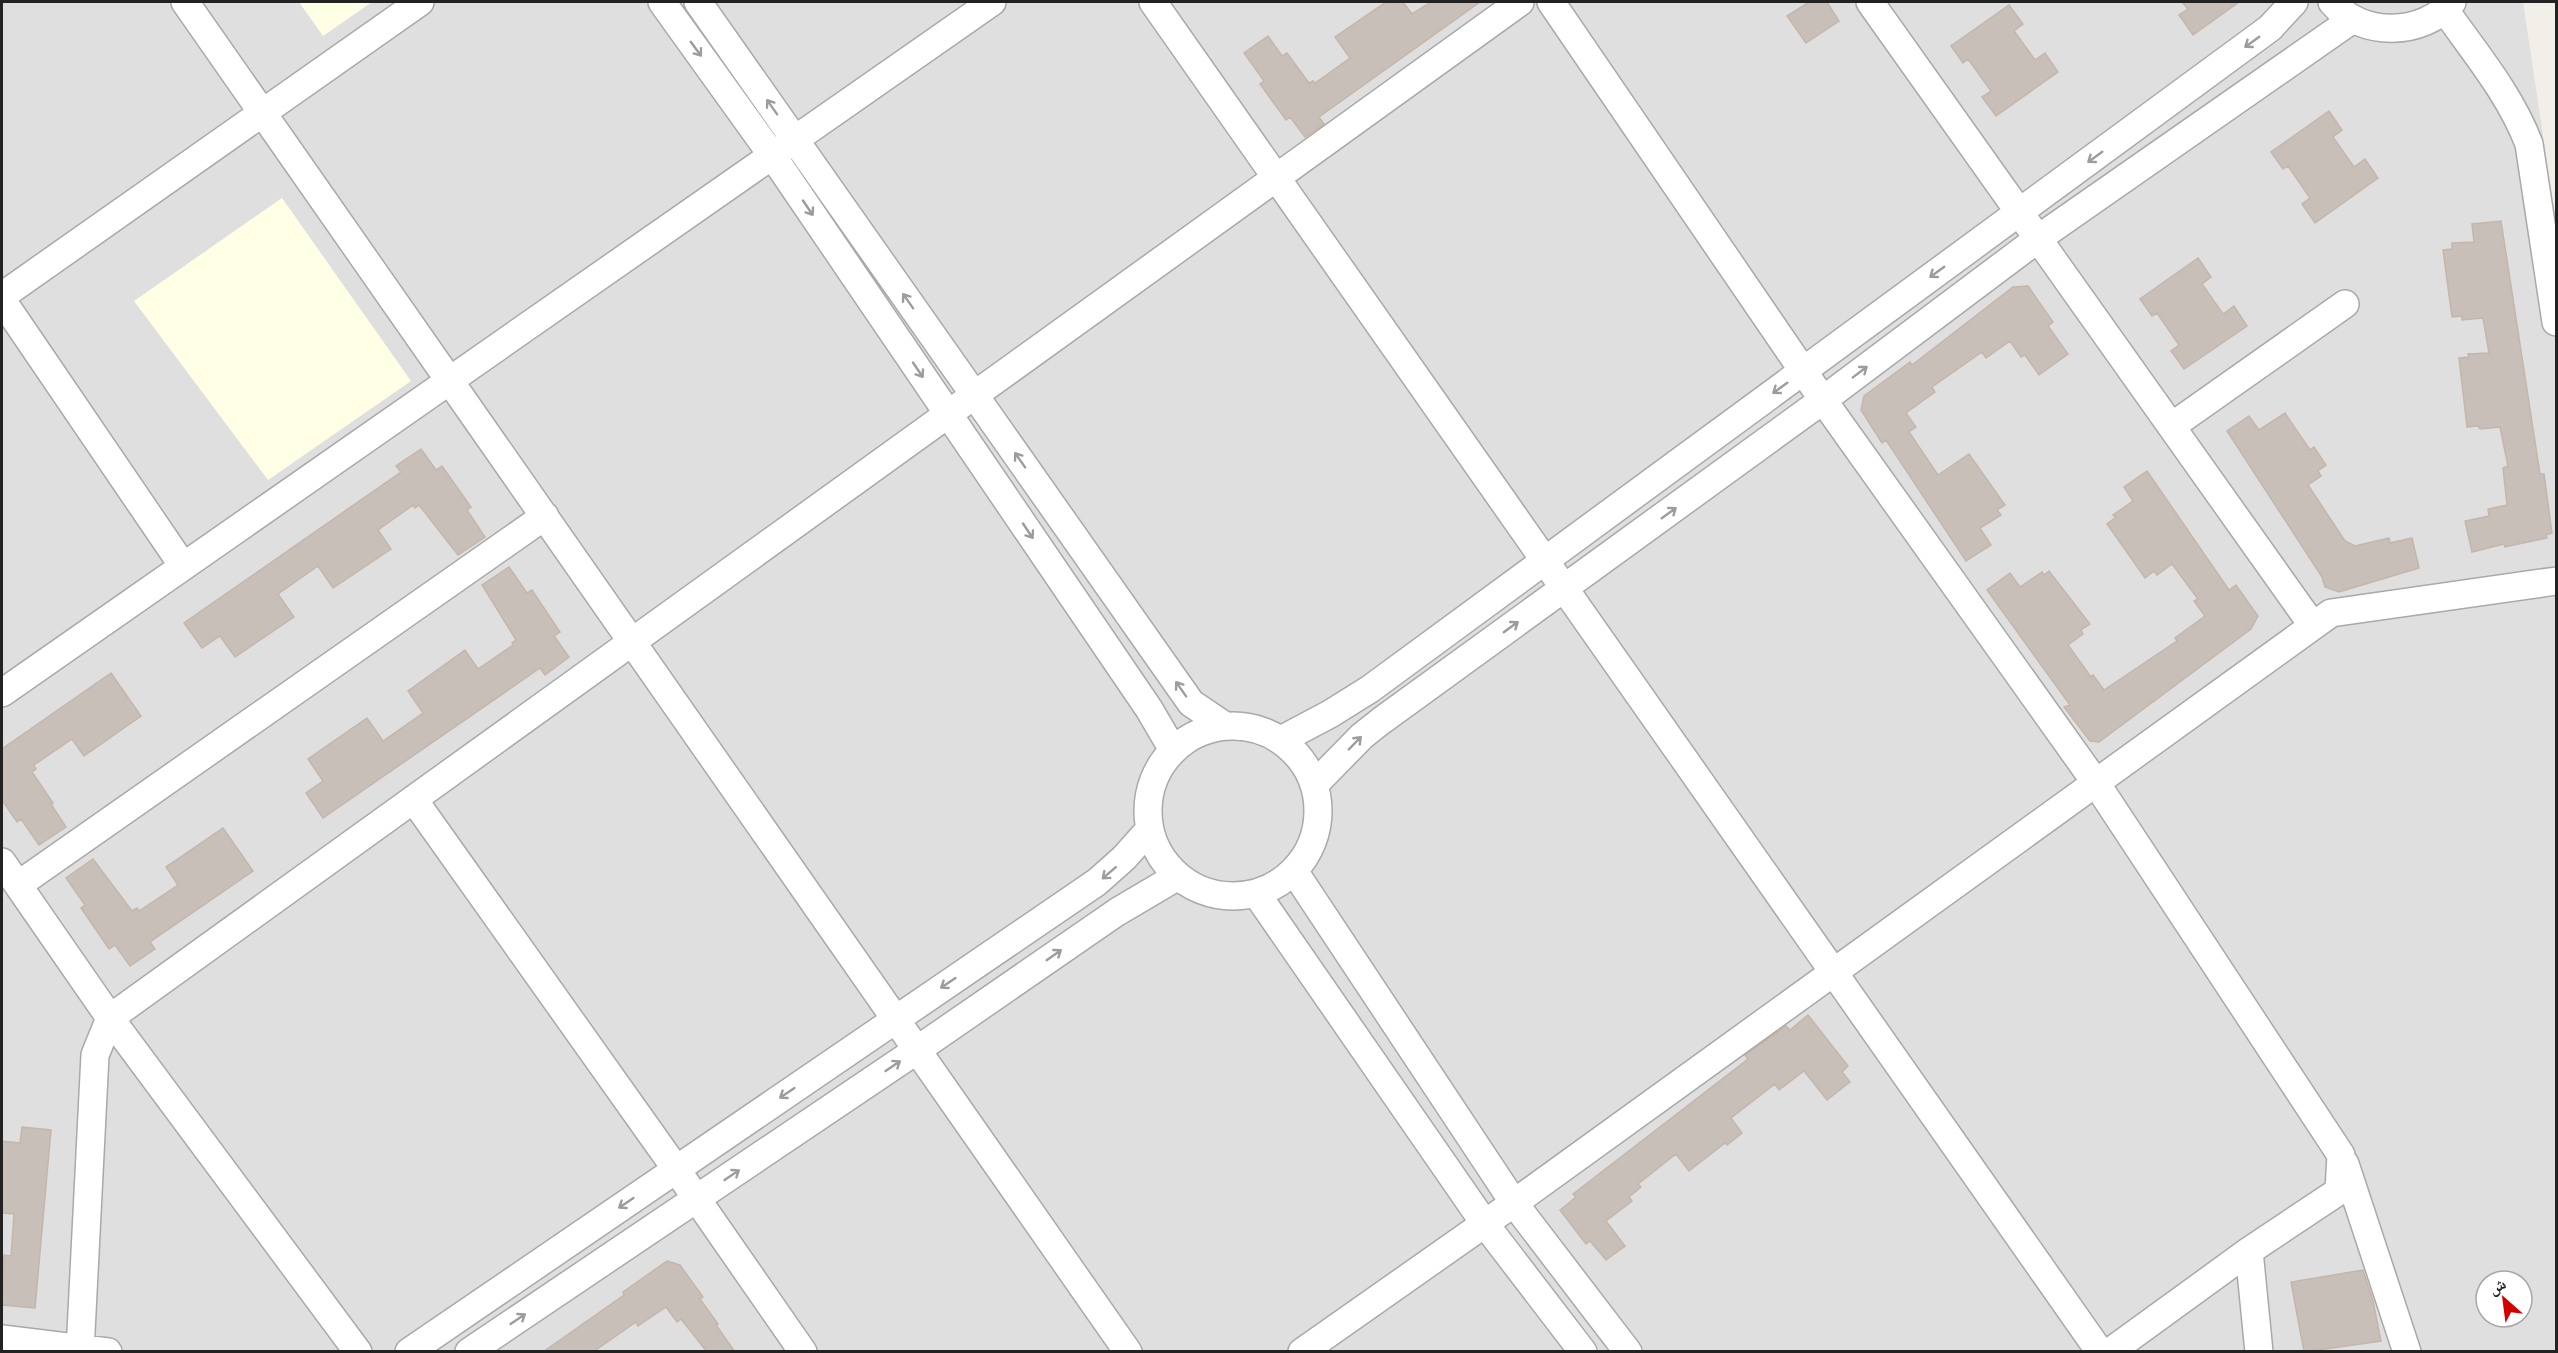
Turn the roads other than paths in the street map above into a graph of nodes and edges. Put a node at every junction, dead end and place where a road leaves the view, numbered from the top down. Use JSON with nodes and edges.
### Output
{"nodes":[{"id":1,"x":184,"y":2,"type":"edge"},
{"id":2,"x":420,"y":2,"type":"edge"},
{"id":3,"x":662,"y":2,"type":"edge"},
{"id":4,"x":698,"y":2,"type":"edge"},
{"id":5,"x":992,"y":2,"type":"edge"},
{"id":6,"x":1153,"y":2,"type":"edge"},
{"id":7,"x":1520,"y":2,"type":"edge"},
{"id":8,"x":1551,"y":2,"type":"edge"},
{"id":9,"x":1870,"y":2,"type":"edge"},
{"id":10,"x":2294,"y":2,"type":"edge"},
{"id":11,"x":2332,"y":2,"type":"edge"},
{"id":12,"x":2449,"y":6,"type":"edge"},
{"id":13,"x":2353,"y":19,"type":"junction"},
{"id":14,"x":262,"y":112,"type":"junction"},
{"id":15,"x":795,"y":140,"type":"junction"},
{"id":16,"x":772,"y":155,"type":"junction"},
{"id":17,"x":1277,"y":178,"type":"junction"},
{"id":18,"x":2020,"y":212,"type":"junction"},
{"id":19,"x":2039,"y":238,"type":"junction"},
{"id":20,"x":2,"y":298,"type":"edge"},
{"id":21,"x":2344,"y":304,"type":"dead end"},
{"id":22,"x":2556,"y":322,"type":"edge"},
{"id":23,"x":1803,"y":371,"type":"junction"},
{"id":24,"x":450,"y":380,"type":"junction"},
{"id":25,"x":975,"y":396,"type":"junction"},
{"id":26,"x":1823,"y":400,"type":"junction"},
{"id":27,"x":948,"y":415,"type":"junction"},
{"id":28,"x":2172,"y":426,"type":"junction"},
{"id":29,"x":545,"y":516,"type":"junction"},
{"id":30,"x":1545,"y":560,"type":"junction"},
{"id":31,"x":183,"y":566,"type":"junction"},
{"id":32,"x":2556,"y":580,"type":"edge"},
{"id":33,"x":1566,"y":588,"type":"junction"},
{"id":34,"x":2313,"y":626,"type":"junction"},
{"id":35,"x":632,"y":642,"type":"junction"},
{"id":36,"x":2,"y":693,"type":"edge"},
{"id":37,"x":1225,"y":726,"type":"junction"},
{"id":38,"x":1281,"y":740,"type":"junction"},
{"id":39,"x":1173,"y":750,"type":"junction"},
{"id":40,"x":2096,"y":783,"type":"junction"},
{"id":41,"x":1314,"y":785,"type":"junction"},
{"id":42,"x":414,"y":800,"type":"junction"},
{"id":43,"x":1149,"y":830,"type":"junction"},
{"id":44,"x":2,"y":862,"type":"edge"},
{"id":45,"x":1293,"y":871,"type":"junction"},
{"id":46,"x":1178,"y":876,"type":"junction"},
{"id":47,"x":18,"y":885,"type":"junction"},
{"id":48,"x":1256,"y":893,"type":"junction"},
{"id":49,"x":1833,"y":973,"type":"junction"},
{"id":50,"x":110,"y":1018,"type":"junction"},
{"id":51,"x":896,"y":1019,"type":"junction"},
{"id":52,"x":917,"y":1050,"type":"junction"},
{"id":53,"x":2341,"y":1155,"type":"junction"},
{"id":54,"x":676,"y":1169,"type":"junction"},
{"id":55,"x":697,"y":1198,"type":"junction"},
{"id":56,"x":1514,"y":1203,"type":"junction"},
{"id":57,"x":1485,"y":1224,"type":"junction"},
{"id":58,"x":2249,"y":1251,"type":"junction"},
{"id":59,"x":2,"y":1339,"type":"edge"},
{"id":60,"x":80,"y":1350,"type":"edge"},
{"id":61,"x":108,"y":1352,"type":"edge"},
{"id":62,"x":358,"y":1352,"type":"edge"},
{"id":63,"x":409,"y":1352,"type":"edge"},
{"id":64,"x":469,"y":1352,"type":"edge"},
{"id":65,"x":803,"y":1352,"type":"edge"},
{"id":66,"x":1128,"y":1352,"type":"edge"},
{"id":67,"x":1302,"y":1352,"type":"edge"},
{"id":68,"x":1583,"y":1352,"type":"edge"},
{"id":69,"x":1628,"y":1352,"type":"edge"},
{"id":70,"x":2100,"y":1352,"type":"edge"},
{"id":71,"x":2110,"y":1352,"type":"edge"},
{"id":72,"x":2259,"y":1352,"type":"edge"},
{"id":73,"x":2407,"y":1352,"type":"edge"}],
"edges":[{"from":1,"to":14,"type":"street"},
{"from":2,"to":14,"type":"street"},
{"from":3,"to":16,"type":"street","one_way":true},
{"from":15,"to":4,"type":"street","one_way":true},
{"from":5,"to":15,"type":"street"},
{"from":6,"to":17,"type":"street"},
{"from":7,"to":17,"type":"street"},
{"from":8,"to":23,"type":"street"},
{"from":9,"to":18,"type":"street"},
{"from":10,"to":18,"type":"street","one_way":true},
{"from":11,"to":13,"type":"street"},
{"from":12,"to":13,"type":"street"},
{"from":12,"to":22,"type":"street"},
{"from":13,"to":19,"type":"street"},
{"from":14,"to":20,"type":"street"},
{"from":14,"to":24,"type":"street"},
{"from":15,"to":16,"type":"street"},
{"from":25,"to":15,"type":"street","one_way":true},
{"from":16,"to":24,"type":"street"},
{"from":16,"to":27,"type":"street","one_way":true},
{"from":17,"to":25,"type":"street"},
{"from":17,"to":30,"type":"street"},
{"from":18,"to":19,"type":"street"},
{"from":18,"to":23,"type":"street","one_way":true},
{"from":26,"to":19,"type":"street","one_way":true},
{"from":19,"to":28,"type":"street"},
{"from":20,"to":31,"type":"street"},
{"from":21,"to":28,"type":"street"},
{"from":23,"to":26,"type":"street"},
{"from":23,"to":30,"type":"street","one_way":true},
{"from":24,"to":29,"type":"street"},
{"from":24,"to":31,"type":"street"},
{"from":25,"to":27,"type":"street"},
{"from":37,"to":25,"type":"street","one_way":true},
{"from":33,"to":26,"type":"street","one_way":true},
{"from":26,"to":40,"type":"street"},
{"from":27,"to":35,"type":"street"},
{"from":27,"to":39,"type":"street","one_way":true},
{"from":28,"to":34,"type":"street"},
{"from":29,"to":35,"type":"street"},
{"from":29,"to":47,"type":"street"},
{"from":30,"to":33,"type":"street"},
{"from":30,"to":38,"type":"street"},
{"from":31,"to":36,"type":"street"},
{"from":32,"to":34,"type":"street"},
{"from":41,"to":33,"type":"street","one_way":true},
{"from":33,"to":49,"type":"street"},
{"from":34,"to":40,"type":"street"},
{"from":35,"to":42,"type":"street"},
{"from":35,"to":51,"type":"street"},
{"from":37,"to":38,"type":"street"},
{"from":37,"to":39,"type":"street"},
{"from":38,"to":41,"type":"street"},
{"from":39,"to":43,"type":"street"},
{"from":40,"to":49,"type":"street"},
{"from":40,"to":53,"type":"street"},
{"from":41,"to":45,"type":"street"},
{"from":42,"to":50,"type":"street"},
{"from":42,"to":54,"type":"street"},
{"from":43,"to":46,"type":"street"},
{"from":43,"to":51,"type":"street","one_way":true},
{"from":44,"to":47,"type":"street"},
{"from":45,"to":48,"type":"street"},
{"from":45,"to":56,"type":"street"},
{"from":46,"to":48,"type":"street"},
{"from":52,"to":46,"type":"street","one_way":true},
{"from":47,"to":50,"type":"street"},
{"from":48,"to":57,"type":"street"},
{"from":49,"to":56,"type":"street"},
{"from":49,"to":70,"type":"street"},
{"from":50,"to":60,"type":"street"},
{"from":50,"to":62,"type":"street"},
{"from":51,"to":52,"type":"street"},
{"from":51,"to":54,"type":"street","one_way":true},
{"from":55,"to":52,"type":"street","one_way":true},
{"from":52,"to":66,"type":"street"},
{"from":53,"to":58,"type":"street"},
{"from":53,"to":73,"type":"street"},
{"from":54,"to":55,"type":"street"},
{"from":54,"to":63,"type":"street","one_way":true},
{"from":64,"to":55,"type":"street","one_way":true},
{"from":55,"to":65,"type":"street"},
{"from":56,"to":57,"type":"street"},
{"from":56,"to":69,"type":"street"},
{"from":57,"to":67,"type":"street"},
{"from":57,"to":68,"type":"street"},
{"from":58,"to":71,"type":"street"},
{"from":58,"to":72,"type":"street"},
{"from":59,"to":60,"type":"street"},
{"from":60,"to":61,"type":"street"}]}
